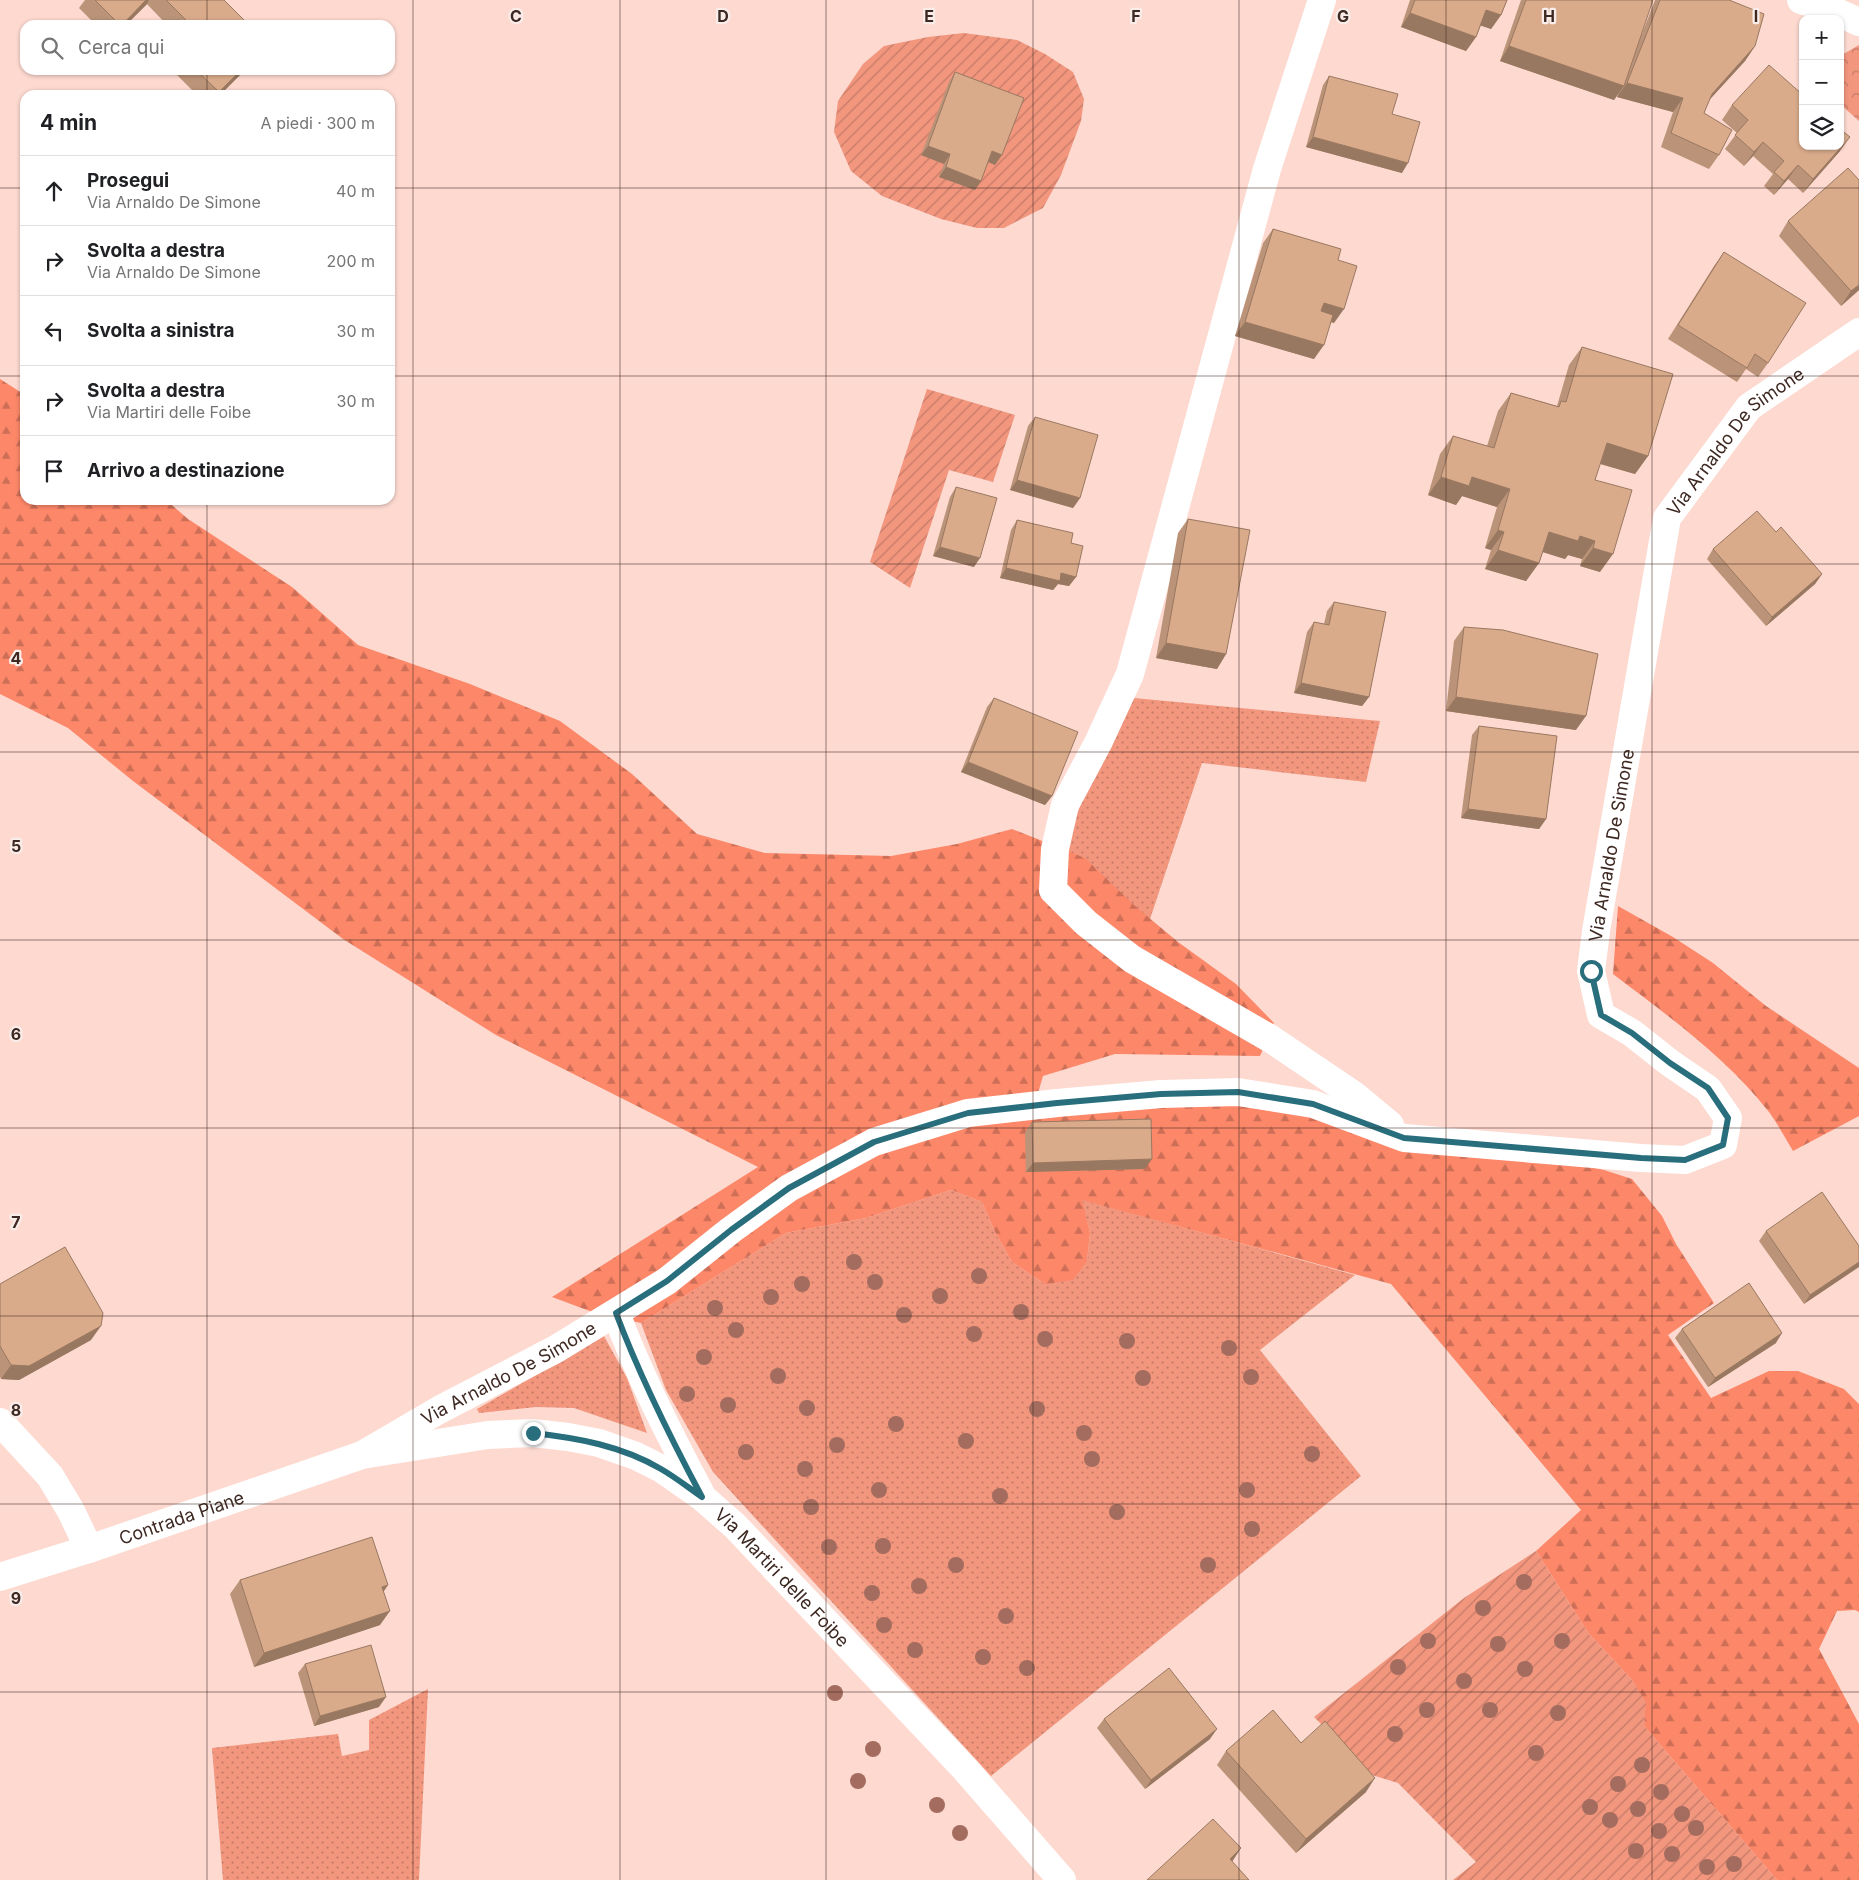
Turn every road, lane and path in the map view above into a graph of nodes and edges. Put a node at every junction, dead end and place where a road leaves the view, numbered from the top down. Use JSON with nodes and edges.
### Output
{"nodes":[{"id":1,"x":1322,"y":0,"type":"edge"},
{"id":2,"x":1801,"y":0,"type":"edge"},
{"id":3,"x":1859,"y":22,"type":"edge"},
{"id":4,"x":1859,"y":332,"type":"edge"},
{"id":5,"x":1404,"y":1138,"type":"junction"},
{"id":6,"x":616,"y":1313,"type":"junction"},
{"id":7,"x":0,"y":1422,"type":"edge"},
{"id":8,"x":362,"y":1455,"type":"junction"},
{"id":9,"x":702,"y":1497,"type":"junction"},
{"id":10,"x":89,"y":1549,"type":"junction"},
{"id":11,"x":0,"y":1577,"type":"edge"},
{"id":12,"x":1062,"y":1880,"type":"edge"}],
"edges":[{"from":1,"to":5,"type":"street"},
{"from":2,"to":3,"type":"street"},
{"from":4,"to":5,"type":"street","name":"Via Arnaldo De Simone"},
{"from":5,"to":6,"type":"street","name":"Via Arnaldo De Simone"},
{"from":6,"to":8,"type":"street","name":"Via Arnaldo De Simone"},
{"from":6,"to":9,"type":"street"},
{"from":7,"to":10,"type":"street"},
{"from":8,"to":9,"type":"street","name":"Via Martiri delle Foibe"},
{"from":8,"to":10,"type":"street","name":"Contrada Piane"},
{"from":9,"to":12,"type":"street","name":"Via Martiri delle Foibe"},
{"from":10,"to":11,"type":"street","name":"Contrada Piane"}]}
